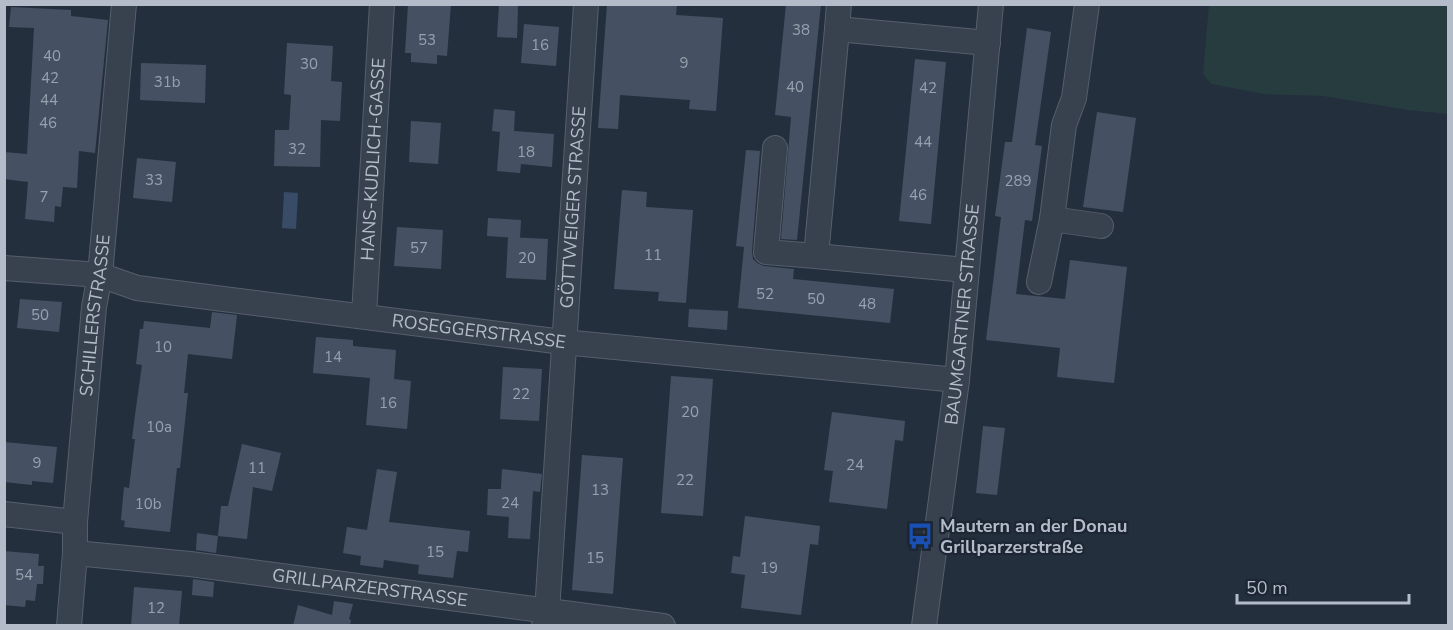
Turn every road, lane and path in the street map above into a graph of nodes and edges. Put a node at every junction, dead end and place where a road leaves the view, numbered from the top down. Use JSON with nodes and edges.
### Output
{"nodes":[{"id":1,"x":124,"y":4,"type":"edge"},
{"id":2,"x":382,"y":4,"type":"edge"},
{"id":3,"x":586,"y":4,"type":"edge"},
{"id":4,"x":839,"y":4,"type":"edge"},
{"id":5,"x":991,"y":4,"type":"edge"},
{"id":6,"x":1087,"y":4,"type":"edge"},
{"id":7,"x":837,"y":29,"type":"junction"},
{"id":8,"x":988,"y":43,"type":"junction"},
{"id":9,"x":775,"y":148,"type":"dead end"},
{"id":10,"x":1052,"y":219,"type":"junction"},
{"id":11,"x":1101,"y":226,"type":"dead end"},
{"id":12,"x":816,"y":256,"type":"junction"},
{"id":13,"x":4,"y":268,"type":"edge"},
{"id":14,"x":966,"y":270,"type":"junction"},
{"id":15,"x":100,"y":275,"type":"junction"},
{"id":16,"x":1039,"y":282,"type":"dead end"},
{"id":17,"x":364,"y":315,"type":"junction"},
{"id":18,"x":563,"y":342,"type":"junction"},
{"id":19,"x":957,"y":380,"type":"junction"},
{"id":20,"x":4,"y":514,"type":"edge"},
{"id":21,"x":75,"y":522,"type":"junction"},
{"id":22,"x":75,"y":553,"type":"junction"},
{"id":23,"x":546,"y":619,"type":"edge"},
{"id":24,"x":69,"y":626,"type":"edge"},
{"id":25,"x":663,"y":626,"type":"edge"},
{"id":26,"x":924,"y":626,"type":"edge"}],
"edges":[{"from":1,"to":15,"type":"street","name":"SCHILLERSTRASSE"},
{"from":2,"to":17,"type":"street","name":"HANS-KUDLICH-GASSE"},
{"from":3,"to":18,"type":"street","name":"GÖTTWEIGER STRASSE"},
{"from":4,"to":7,"type":"street"},
{"from":5,"to":8,"type":"street","name":"BAUMGARTNER STRASSE"},
{"from":6,"to":10,"type":"street"},
{"from":7,"to":8,"type":"street"},
{"from":7,"to":12,"type":"street"},
{"from":8,"to":14,"type":"street","name":"BAUMGARTNER STRASSE"},
{"from":9,"to":12,"type":"street"},
{"from":10,"to":11,"type":"street"},
{"from":10,"to":16,"type":"street"},
{"from":12,"to":14,"type":"street"},
{"from":13,"to":15,"type":"street","name":"ROSEGGERSTRASSE"},
{"from":14,"to":19,"type":"street","name":"BAUMGARTNER STRASSE"},
{"from":15,"to":17,"type":"street","name":"ROSEGGERSTRASSE"},
{"from":15,"to":21,"type":"street","name":"SCHILLERSTRASSE"},
{"from":17,"to":18,"type":"street","name":"ROSEGGERSTRASSE"},
{"from":18,"to":19,"type":"street","name":"ROSEGGERSTRASSE"},
{"from":18,"to":23,"type":"street","name":"GÖTTWEIGER STRASSE"},
{"from":19,"to":26,"type":"street","name":"BAUMGARTNER STRASSE"},
{"from":20,"to":21,"type":"street"},
{"from":21,"to":22,"type":"street","name":"SCHILLERSTRASSE"},
{"from":22,"to":23,"type":"street","name":"GRILLPARZERSTRASSE"},
{"from":22,"to":24,"type":"street","name":"SCHILLERSTRASSE"},
{"from":23,"to":25,"type":"street","name":"GRILLPARZERSTRASSE"}]}
